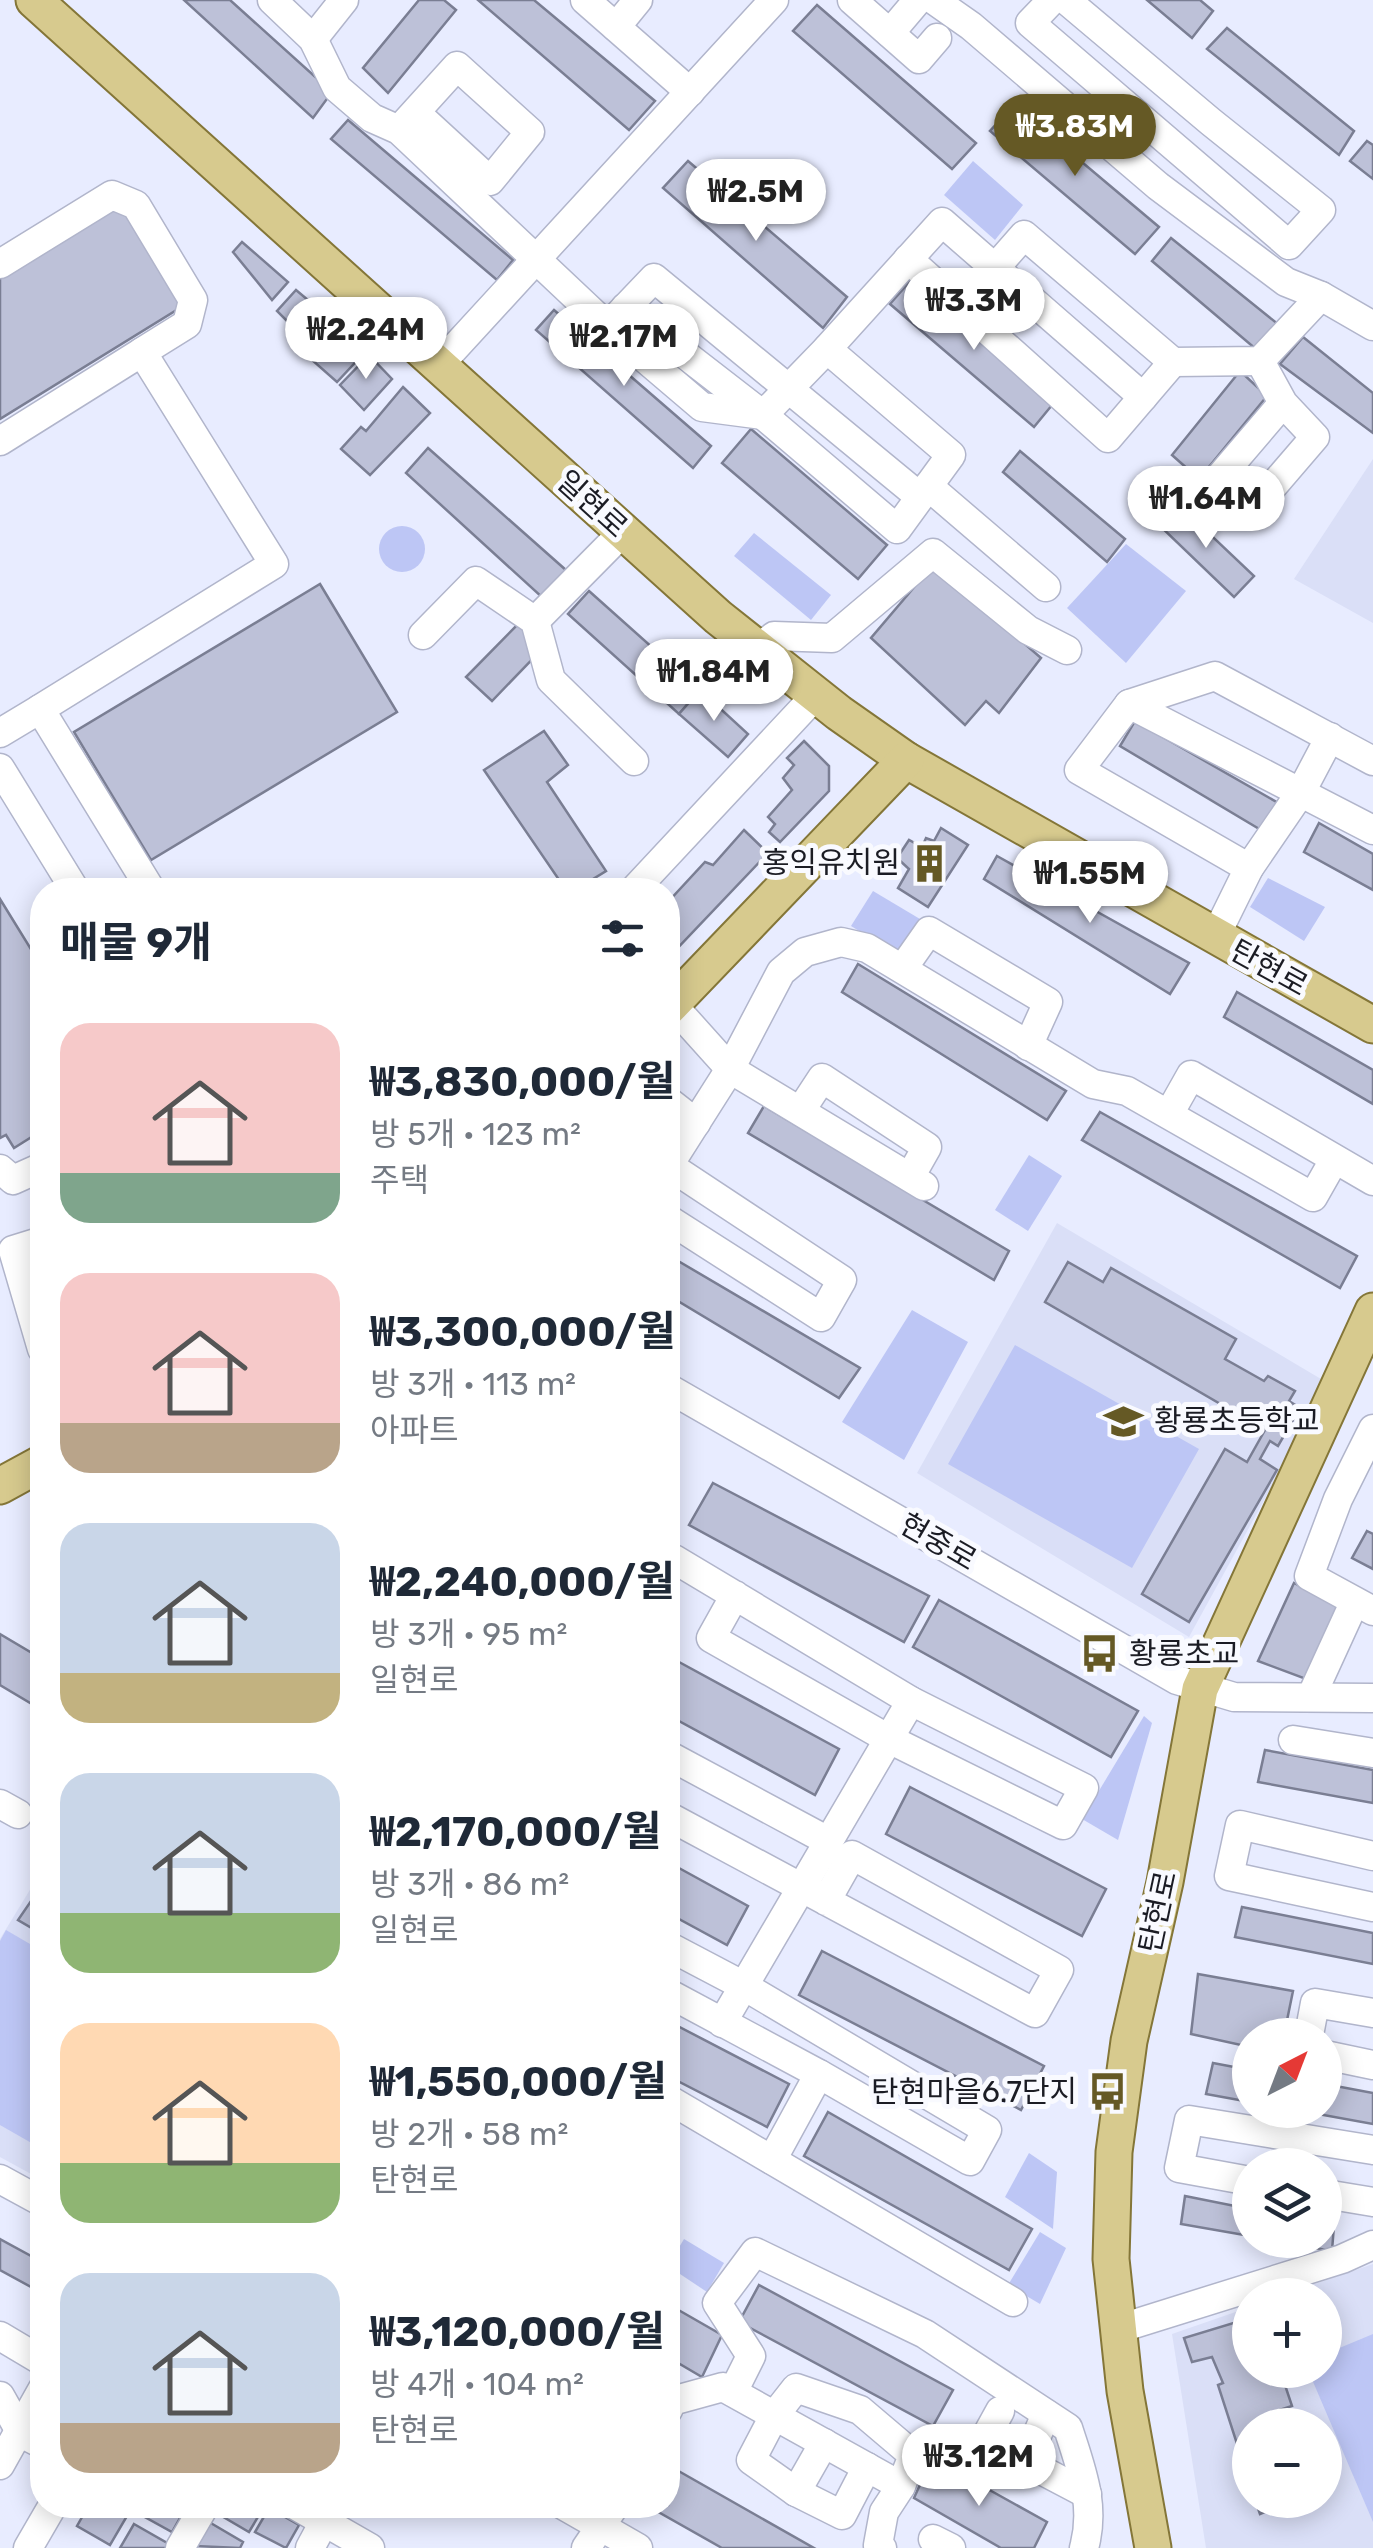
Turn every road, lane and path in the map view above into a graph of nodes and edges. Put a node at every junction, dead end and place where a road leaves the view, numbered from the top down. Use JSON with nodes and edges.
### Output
{"nodes":[{"id":1,"x":272,"y":0,"type":"edge"},
{"id":2,"x":586,"y":0,"type":"edge"},
{"id":3,"x":637,"y":0,"type":"edge"},
{"id":4,"x":774,"y":0,"type":"edge"},
{"id":5,"x":852,"y":0,"type":"edge"},
{"id":6,"x":918,"y":0,"type":"edge"},
{"id":7,"x":934,"y":0,"type":"edge"},
{"id":8,"x":1052,"y":0,"type":"edge"},
{"id":9,"x":1066,"y":0,"type":"edge"},
{"id":10,"x":35,"y":1,"type":"edge"},
{"id":11,"x":333,"y":4,"type":"edge"},
{"id":12,"x":616,"y":28,"type":"junction"},
{"id":13,"x":890,"y":33,"type":"junction"},
{"id":14,"x":936,"y":38,"type":"dead end"},
{"id":15,"x":312,"y":39,"type":"junction"},
{"id":16,"x":690,"y":92,"type":"junction"},
{"id":17,"x":1210,"y":122,"type":"junction"},
{"id":18,"x":1183,"y":156,"type":"junction"},
{"id":19,"x":1158,"y":186,"type":"junction"},
{"id":20,"x":536,"y":260,"type":"junction"},
{"id":21,"x":908,"y":260,"type":"junction"},
{"id":22,"x":0,"y":264,"type":"edge"},
{"id":23,"x":995,"y":268,"type":"junction"},
{"id":24,"x":1321,"y":296,"type":"junction"},
{"id":25,"x":617,"y":318,"type":"junction"},
{"id":26,"x":1373,"y":326,"type":"edge"},
{"id":27,"x":827,"y":349,"type":"junction"},
{"id":28,"x":142,"y":352,"type":"junction"},
{"id":29,"x":1260,"y":360,"type":"junction"},
{"id":30,"x":1174,"y":362,"type":"junction"},
{"id":31,"x":438,"y":366,"type":"junction"},
{"id":32,"x":788,"y":388,"type":"junction"},
{"id":33,"x":1143,"y":397,"type":"junction"},
{"id":34,"x":1283,"y":403,"type":"dead end"},
{"id":35,"x":762,"y":414,"type":"junction"},
{"id":36,"x":0,"y":441,"type":"edge"},
{"id":37,"x":924,"y":491,"type":"junction"},
{"id":38,"x":623,"y":532,"type":"junction"},
{"id":39,"x":1046,"y":588,"type":"dead end"},
{"id":40,"x":535,"y":621,"type":"junction"},
{"id":41,"x":423,"y":634,"type":"dead end"},
{"id":42,"x":758,"y":649,"type":"junction"},
{"id":43,"x":1067,"y":650,"type":"dead end"},
{"id":44,"x":816,"y":695,"type":"junction"},
{"id":45,"x":1129,"y":704,"type":"junction"},
{"id":46,"x":40,"y":709,"type":"junction"},
{"id":47,"x":0,"y":734,"type":"edge"},
{"id":48,"x":1330,"y":738,"type":"junction"},
{"id":49,"x":906,"y":760,"type":"junction"},
{"id":50,"x":634,"y":761,"type":"dead end"},
{"id":51,"x":1373,"y":761,"type":"edge"},
{"id":52,"x":0,"y":768,"type":"edge"},
{"id":53,"x":1300,"y":792,"type":"junction"},
{"id":54,"x":1373,"y":830,"type":"edge"},
{"id":55,"x":1249,"y":868,"type":"junction"},
{"id":56,"x":68,"y":878,"type":"edge"},
{"id":57,"x":144,"y":878,"type":"edge"},
{"id":58,"x":645,"y":878,"type":"edge"},
{"id":59,"x":1214,"y":937,"type":"junction"},
{"id":60,"x":903,"y":968,"type":"junction"},
{"id":61,"x":680,"y":993,"type":"edge"},
{"id":62,"x":1368,"y":1014,"type":"edge"},
{"id":63,"x":680,"y":1016,"type":"edge"},
{"id":64,"x":1028,"y":1046,"type":"junction"},
{"id":65,"x":730,"y":1069,"type":"junction"},
{"id":66,"x":680,"y":1110,"type":"edge"},
{"id":67,"x":801,"y":1110,"type":"junction"},
{"id":68,"x":1170,"y":1114,"type":"junction"},
{"id":69,"x":696,"y":1123,"type":"junction"},
{"id":70,"x":1334,"y":1160,"type":"junction"},
{"id":71,"x":680,"y":1161,"type":"edge"},
{"id":72,"x":0,"y":1169,"type":"edge"},
{"id":73,"x":30,"y":1172,"type":"edge"},
{"id":74,"x":680,"y":1173,"type":"edge"},
{"id":75,"x":1373,"y":1180,"type":"edge"},
{"id":76,"x":680,"y":1226,"type":"edge"},
{"id":77,"x":30,"y":1245,"type":"edge"},
{"id":78,"x":30,"y":1308,"type":"edge"},
{"id":79,"x":1373,"y":1311,"type":"edge"},
{"id":80,"x":680,"y":1403,"type":"edge"},
{"id":81,"x":1373,"y":1430,"type":"edge"},
{"id":82,"x":30,"y":1470,"type":"edge"},
{"id":83,"x":1296,"y":1478,"type":"junction"},
{"id":84,"x":0,"y":1486,"type":"edge"},
{"id":85,"x":1338,"y":1498,"type":"junction"},
{"id":86,"x":680,"y":1563,"type":"edge"},
{"id":87,"x":735,"y":1595,"type":"junction"},
{"id":88,"x":1364,"y":1607,"type":"edge"},
{"id":89,"x":1200,"y":1689,"type":"junction"},
{"id":90,"x":1310,"y":1697,"type":"junction"},
{"id":91,"x":1373,"y":1698,"type":"edge"},
{"id":92,"x":911,"y":1701,"type":"junction"},
{"id":93,"x":886,"y":1738,"type":"junction"},
{"id":94,"x":1292,"y":1740,"type":"dead end"},
{"id":95,"x":1373,"y":1754,"type":"edge"},
{"id":96,"x":680,"y":1762,"type":"edge"},
{"id":97,"x":680,"y":1823,"type":"edge"},
{"id":98,"x":828,"y":1842,"type":"junction"},
{"id":99,"x":1373,"y":1856,"type":"edge"},
{"id":100,"x":800,"y":1888,"type":"junction"},
{"id":101,"x":826,"y":1901,"type":"junction"},
{"id":102,"x":1373,"y":1907,"type":"edge"},
{"id":103,"x":680,"y":1956,"type":"edge"},
{"id":104,"x":744,"y":1986,"type":"junction"},
{"id":105,"x":680,"y":1999,"type":"edge"},
{"id":106,"x":1373,"y":2013,"type":"edge"},
{"id":107,"x":1312,"y":2018,"type":"edge"},
{"id":108,"x":722,"y":2022,"type":"junction"},
{"id":109,"x":1342,"y":2059,"type":"edge"},
{"id":110,"x":1373,"y":2065,"type":"edge"},
{"id":111,"x":819,"y":2074,"type":"junction"},
{"id":112,"x":680,"y":2107,"type":"edge"},
{"id":113,"x":1373,"y":2150,"type":"edge"},
{"id":114,"x":772,"y":2160,"type":"junction"},
{"id":115,"x":1232,"y":2177,"type":"edge"},
{"id":116,"x":0,"y":2179,"type":"edge"},
{"id":117,"x":30,"y":2195,"type":"edge"},
{"id":118,"x":1342,"y":2197,"type":"edge"},
{"id":119,"x":1373,"y":2202,"type":"edge"},
{"id":120,"x":1373,"y":2246,"type":"edge"},
{"id":121,"x":1014,"y":2302,"type":"dead end"},
{"id":122,"x":1118,"y":2329,"type":"junction"},
{"id":123,"x":0,"y":2336,"type":"edge"},
{"id":124,"x":30,"y":2353,"type":"edge"},
{"id":125,"x":733,"y":2392,"type":"junction"},
{"id":126,"x":0,"y":2396,"type":"edge"},
{"id":127,"x":680,"y":2400,"type":"edge"},
{"id":128,"x":1000,"y":2411,"type":"dead end"},
{"id":129,"x":1046,"y":2414,"type":"junction"},
{"id":130,"x":774,"y":2416,"type":"junction"},
{"id":131,"x":30,"y":2435,"type":"edge"},
{"id":132,"x":30,"y":2440,"type":"edge"},
{"id":133,"x":824,"y":2443,"type":"junction"},
{"id":134,"x":1026,"y":2461,"type":"junction"},
{"id":135,"x":0,"y":2465,"type":"edge"},
{"id":136,"x":867,"y":2468,"type":"junction"},
{"id":137,"x":901,"y":2486,"type":"junction"},
{"id":138,"x":796,"y":2492,"type":"junction"},
{"id":139,"x":1087,"y":2494,"type":"junction"},
{"id":140,"x":45,"y":2518,"type":"edge"},
{"id":141,"x":197,"y":2518,"type":"edge"},
{"id":142,"x":317,"y":2518,"type":"edge"},
{"id":143,"x":324,"y":2522,"type":"junction"},
{"id":144,"x":600,"y":2527,"type":"edge"},
{"id":145,"x":28,"y":2548,"type":"edge"},
{"id":146,"x":180,"y":2548,"type":"edge"},
{"id":147,"x":310,"y":2548,"type":"edge"},
{"id":148,"x":370,"y":2548,"type":"edge"},
{"id":149,"x":638,"y":2548,"type":"edge"},
{"id":150,"x":882,"y":2548,"type":"edge"},
{"id":151,"x":1084,"y":2548,"type":"edge"},
{"id":152,"x":1153,"y":2548,"type":"edge"}],
"edges":[{"from":1,"to":15,"type":"street"},
{"from":2,"to":12,"type":"street"},
{"from":3,"to":12,"type":"street"},
{"from":4,"to":16,"type":"street"},
{"from":5,"to":13,"type":"street"},
{"from":6,"to":13,"type":"street"},
{"from":7,"to":19,"type":"street"},
{"from":8,"to":18,"type":"street"},
{"from":9,"to":17,"type":"street"},
{"from":10,"to":31,"type":"main road","name":"일현로"},
{"from":11,"to":15,"type":"street"},
{"from":12,"to":16,"type":"street"},
{"from":13,"to":14,"type":"street"},
{"from":15,"to":20,"type":"street"},
{"from":16,"to":20,"type":"street"},
{"from":17,"to":18,"type":"street"},
{"from":17,"to":18,"type":"street"},
{"from":18,"to":19,"type":"street"},
{"from":19,"to":24,"type":"street"},
{"from":20,"to":25,"type":"street"},
{"from":20,"to":31,"type":"street"},
{"from":21,"to":23,"type":"street"},
{"from":21,"to":27,"type":"street"},
{"from":21,"to":33,"type":"street"},
{"from":22,"to":28,"type":"street"},
{"from":23,"to":30,"type":"street"},
{"from":23,"to":33,"type":"street"},
{"from":24,"to":26,"type":"street"},
{"from":24,"to":29,"type":"street"},
{"from":25,"to":32,"type":"street"},
{"from":25,"to":35,"type":"street"},
{"from":27,"to":32,"type":"street"},
{"from":27,"to":37,"type":"street"},
{"from":28,"to":36,"type":"street"},
{"from":28,"to":46,"type":"street"},
{"from":29,"to":30,"type":"street"},
{"from":29,"to":34,"type":"street"},
{"from":30,"to":33,"type":"street"},
{"from":31,"to":38,"type":"main road","name":"일현로"},
{"from":32,"to":35,"type":"street"},
{"from":32,"to":37,"type":"street"},
{"from":35,"to":37,"type":"street"},
{"from":37,"to":39,"type":"street"},
{"from":38,"to":40,"type":"street"},
{"from":38,"to":42,"type":"main road","name":"일현로"},
{"from":40,"to":41,"type":"street"},
{"from":40,"to":50,"type":"street"},
{"from":42,"to":43,"type":"street"},
{"from":42,"to":44,"type":"main road","name":"일현로"},
{"from":44,"to":49,"type":"main road","name":"일현로"},
{"from":44,"to":58,"type":"street"},
{"from":45,"to":48,"type":"street"},
{"from":45,"to":53,"type":"street"},
{"from":45,"to":55,"type":"street"},
{"from":46,"to":47,"type":"street"},
{"from":46,"to":57,"type":"street"},
{"from":48,"to":51,"type":"street"},
{"from":48,"to":53,"type":"street"},
{"from":49,"to":59,"type":"main road","name":"탄현로"},
{"from":49,"to":61,"type":"main road"},
{"from":52,"to":56,"type":"street"},
{"from":53,"to":54,"type":"street"},
{"from":53,"to":55,"type":"street"},
{"from":55,"to":59,"type":"street"},
{"from":59,"to":62,"type":"main road","name":"탄현로"},
{"from":60,"to":64,"type":"street"},
{"from":60,"to":64,"type":"street"},
{"from":60,"to":65,"type":"street"},
{"from":63,"to":65,"type":"street"},
{"from":64,"to":68,"type":"street"},
{"from":65,"to":67,"type":"street"},
{"from":65,"to":69,"type":"street"},
{"from":66,"to":69,"type":"street"},
{"from":67,"to":67,"type":"street"},
{"from":68,"to":70,"type":"street"},
{"from":68,"to":70,"type":"street"},
{"from":69,"to":71,"type":"street"},
{"from":70,"to":75,"type":"street"},
{"from":72,"to":73,"type":"street"},
{"from":74,"to":76,"type":"street"},
{"from":77,"to":78,"type":"street"},
{"from":79,"to":83,"type":"main road","name":"탄현로"},
{"from":80,"to":89,"type":"street","name":"현중로"},
{"from":81,"to":85,"type":"street"},
{"from":82,"to":84,"type":"main road"},
{"from":83,"to":85,"type":"street"},
{"from":83,"to":89,"type":"main road","name":"탄현로"},
{"from":85,"to":88,"type":"street"},
{"from":86,"to":87,"type":"street"},
{"from":87,"to":92,"type":"street"},
{"from":87,"to":93,"type":"street"},
{"from":88,"to":90,"type":"street"},
{"from":89,"to":90,"type":"street","name":"현중로"},
{"from":89,"to":122,"type":"main road","name":"탄현로"},
{"from":90,"to":91,"type":"street","name":"현중로"},
{"from":92,"to":93,"type":"street"},
{"from":92,"to":93,"type":"street"},
{"from":93,"to":98,"type":"street"},
{"from":94,"to":95,"type":"street"},
{"from":96,"to":98,"type":"street"},
{"from":97,"to":100,"type":"street"},
{"from":98,"to":100,"type":"street"},
{"from":99,"to":102,"type":"street"},
{"from":100,"to":101,"type":"street"},
{"from":100,"to":104,"type":"street"},
{"from":101,"to":101,"type":"street"},
{"from":103,"to":104,"type":"street"},
{"from":104,"to":108,"type":"street"},
{"from":104,"to":111,"type":"street"},
{"from":105,"to":108,"type":"street"},
{"from":106,"to":107,"type":"street"},
{"from":108,"to":111,"type":"street"},
{"from":109,"to":110,"type":"street"},
{"from":111,"to":114,"type":"street"},
{"from":112,"to":114,"type":"street"},
{"from":113,"to":115,"type":"street"},
{"from":114,"to":121,"type":"street"},
{"from":116,"to":117,"type":"street"},
{"from":118,"to":119,"type":"street"},
{"from":120,"to":122,"type":"street"},
{"from":122,"to":152,"type":"main road","name":"탄현로"},
{"from":123,"to":124,"type":"street"},
{"from":125,"to":127,"type":"street"},
{"from":125,"to":129,"type":"street"},
{"from":125,"to":130,"type":"street"},
{"from":126,"to":131,"type":"street"},
{"from":128,"to":134,"type":"street"},
{"from":129,"to":134,"type":"street"},
{"from":129,"to":139,"type":"street"},
{"from":130,"to":133,"type":"street"},
{"from":130,"to":137,"type":"street"},
{"from":130,"to":138,"type":"street"},
{"from":132,"to":135,"type":"street"},
{"from":133,"to":136,"type":"street"},
{"from":133,"to":138,"type":"street"},
{"from":134,"to":139,"type":"street"},
{"from":136,"to":137,"type":"street"},
{"from":136,"to":138,"type":"street"},
{"from":137,"to":150,"type":"street"},
{"from":139,"to":151,"type":"street"},
{"from":140,"to":145,"type":"street"},
{"from":141,"to":146,"type":"street"},
{"from":142,"to":143,"type":"street"},
{"from":143,"to":147,"type":"street"},
{"from":143,"to":148,"type":"street"},
{"from":144,"to":149,"type":"street"}]}
